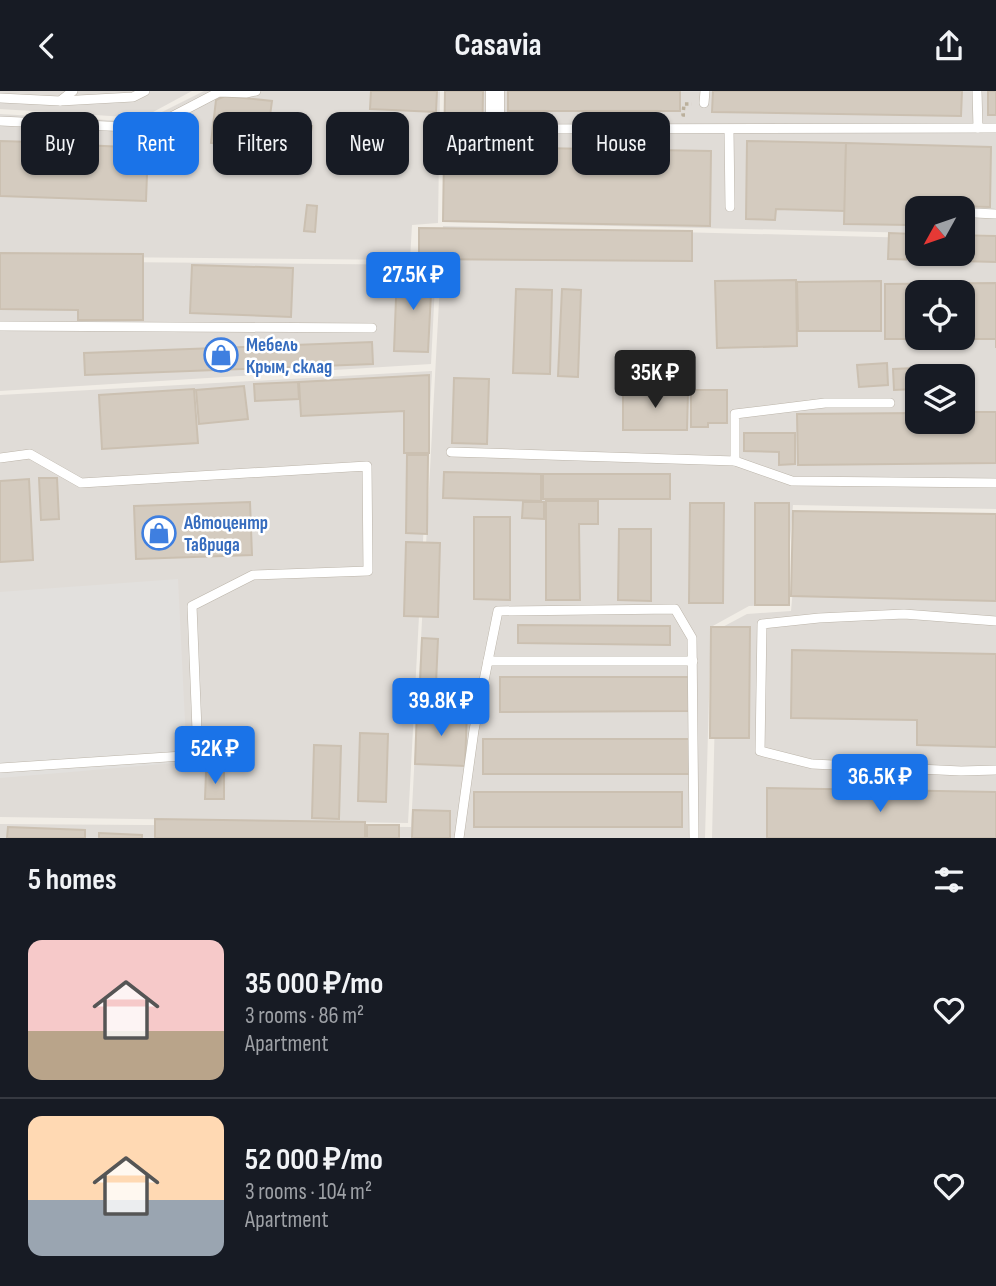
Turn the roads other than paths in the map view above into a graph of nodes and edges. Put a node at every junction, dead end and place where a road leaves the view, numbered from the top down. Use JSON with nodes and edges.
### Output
{"nodes":[{"id":1,"x":73,"y":91,"type":"edge"},
{"id":2,"x":145,"y":91,"type":"edge"},
{"id":3,"x":256,"y":91,"type":"edge"},
{"id":4,"x":495,"y":91,"type":"edge"},
{"id":5,"x":705,"y":91,"type":"edge"},
{"id":6,"x":977,"y":91,"type":"edge"},
{"id":7,"x":0,"y":98,"type":"edge"},
{"id":8,"x":60,"y":101,"type":"junction"},
{"id":9,"x":704,"y":103,"type":"dead end"},
{"id":10,"x":495,"y":112,"type":"edge"},
{"id":11,"x":0,"y":121,"type":"edge"},
{"id":12,"x":978,"y":128,"type":"junction"},
{"id":13,"x":996,"y":128,"type":"edge"},
{"id":14,"x":558,"y":129,"type":"edge"},
{"id":15,"x":729,"y":130,"type":"junction"},
{"id":16,"x":730,"y":207,"type":"dead end"},
{"id":17,"x":975,"y":213,"type":"dead end"},
{"id":18,"x":996,"y":214,"type":"edge"},
{"id":19,"x":0,"y":326,"type":"edge"},
{"id":20,"x":372,"y":328,"type":"dead end"},
{"id":21,"x":890,"y":403,"type":"dead end"},
{"id":22,"x":451,"y":451,"type":"dead end"},
{"id":23,"x":0,"y":459,"type":"edge"},
{"id":24,"x":735,"y":461,"type":"junction"},
{"id":25,"x":996,"y":483,"type":"edge"},
{"id":26,"x":996,"y":621,"type":"edge"},
{"id":27,"x":488,"y":661,"type":"junction"},
{"id":28,"x":693,"y":661,"type":"junction"},
{"id":29,"x":0,"y":768,"type":"edge"},
{"id":30,"x":996,"y":770,"type":"edge"},
{"id":31,"x":459,"y":838,"type":"edge"},
{"id":32,"x":694,"y":838,"type":"edge"}],
"edges":[{"from":1,"to":8,"type":"lane"},
{"from":2,"to":8,"type":"lane"},
{"from":3,"to":11,"type":"lane"},
{"from":4,"to":10,"type":"street"},
{"from":5,"to":9,"type":"lane"},
{"from":6,"to":12,"type":"lane"},
{"from":7,"to":8,"type":"lane"},
{"from":12,"to":13,"type":"lane"},
{"from":12,"to":15,"type":"lane"},
{"from":14,"to":15,"type":"lane"},
{"from":15,"to":16,"type":"lane"},
{"from":17,"to":18,"type":"lane"},
{"from":19,"to":20,"type":"lane"},
{"from":21,"to":24,"type":"lane"},
{"from":22,"to":24,"type":"lane"},
{"from":23,"to":29,"type":"lane"},
{"from":24,"to":25,"type":"lane"},
{"from":26,"to":30,"type":"lane"},
{"from":27,"to":28,"type":"lane"},
{"from":27,"to":28,"type":"lane"},
{"from":27,"to":31,"type":"lane"},
{"from":28,"to":32,"type":"lane"}]}
